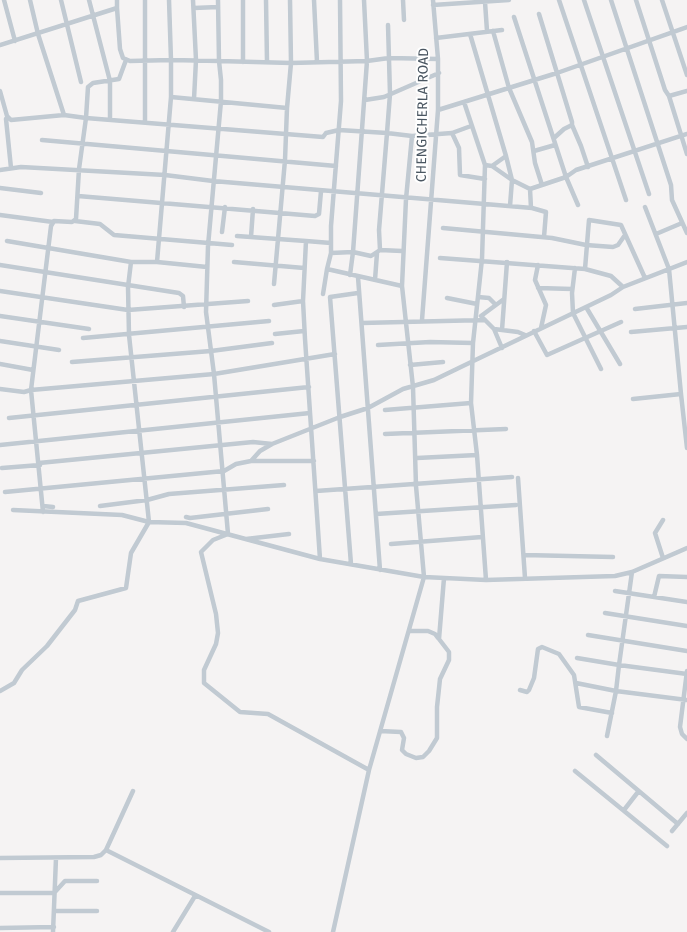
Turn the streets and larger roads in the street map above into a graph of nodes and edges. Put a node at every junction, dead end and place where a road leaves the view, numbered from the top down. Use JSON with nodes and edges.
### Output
{"nodes":[{"id":1,"x":4,"y":0,"type":"edge"},
{"id":2,"x":30,"y":0,"type":"edge"},
{"id":3,"x":61,"y":0,"type":"edge"},
{"id":4,"x":89,"y":0,"type":"edge"},
{"id":5,"x":117,"y":0,"type":"edge"},
{"id":6,"x":145,"y":0,"type":"edge"},
{"id":7,"x":169,"y":0,"type":"edge"},
{"id":8,"x":193,"y":0,"type":"edge"},
{"id":9,"x":218,"y":0,"type":"edge"},
{"id":10,"x":243,"y":0,"type":"edge"},
{"id":11,"x":266,"y":0,"type":"edge"},
{"id":12,"x":290,"y":0,"type":"edge"},
{"id":13,"x":314,"y":0,"type":"edge"},
{"id":14,"x":340,"y":0,"type":"edge"},
{"id":15,"x":364,"y":0,"type":"edge"},
{"id":16,"x":403,"y":0,"type":"edge"},
{"id":17,"x":509,"y":0,"type":"edge"},
{"id":18,"x":559,"y":0,"type":"edge"},
{"id":19,"x":584,"y":0,"type":"edge"},
{"id":20,"x":611,"y":0,"type":"edge"},
{"id":21,"x":636,"y":0,"type":"edge"},
{"id":22,"x":662,"y":0,"type":"edge"},
{"id":23,"x":433,"y":2,"type":"edge"},
{"id":24,"x":485,"y":2,"type":"junction"},
{"id":25,"x":218,"y":7,"type":"junction"},
{"id":26,"x":117,"y":8,"type":"junction"},
{"id":27,"x":194,"y":8,"type":"junction"},
{"id":28,"x":539,"y":14,"type":"dead end"},
{"id":29,"x":94,"y":15,"type":"junction"},
{"id":30,"x":514,"y":17,"type":"dead end"},
{"id":31,"x":404,"y":20,"type":"dead end"},
{"id":32,"x":66,"y":24,"type":"junction"},
{"id":33,"x":388,"y":25,"type":"dead end"},
{"id":34,"x":687,"y":27,"type":"edge"},
{"id":35,"x":502,"y":30,"type":"dead end"},
{"id":36,"x":490,"y":31,"type":"junction"},
{"id":37,"x":673,"y":32,"type":"junction"},
{"id":38,"x":38,"y":34,"type":"junction"},
{"id":39,"x":470,"y":34,"type":"junction"},
{"id":40,"x":436,"y":38,"type":"junction"},
{"id":41,"x":15,"y":41,"type":"junction"},
{"id":42,"x":649,"y":41,"type":"junction"},
{"id":43,"x":0,"y":46,"type":"edge"},
{"id":44,"x":627,"y":48,"type":"junction"},
{"id":45,"x":604,"y":57,"type":"junction"},
{"id":46,"x":389,"y":58,"type":"junction"},
{"id":47,"x":126,"y":60,"type":"junction"},
{"id":48,"x":146,"y":60,"type":"junction"},
{"id":49,"x":171,"y":60,"type":"junction"},
{"id":50,"x":196,"y":60,"type":"junction"},
{"id":51,"x":438,"y":60,"type":"junction"},
{"id":52,"x":219,"y":61,"type":"junction"},
{"id":53,"x":367,"y":61,"type":"junction"},
{"id":54,"x":243,"y":62,"type":"junction"},
{"id":55,"x":267,"y":62,"type":"junction"},
{"id":56,"x":317,"y":62,"type":"junction"},
{"id":57,"x":341,"y":62,"type":"junction"},
{"id":58,"x":291,"y":63,"type":"junction"},
{"id":59,"x":580,"y":66,"type":"junction"},
{"id":60,"x":686,"y":69,"type":"edge"},
{"id":61,"x":439,"y":73,"type":"junction"},
{"id":62,"x":557,"y":73,"type":"junction"},
{"id":63,"x":687,"y":76,"type":"edge"},
{"id":64,"x":534,"y":80,"type":"junction"},
{"id":65,"x":110,"y":81,"type":"junction"},
{"id":66,"x":81,"y":82,"type":"dead end"},
{"id":67,"x":509,"y":88,"type":"junction"},
{"id":68,"x":0,"y":91,"type":"edge"},
{"id":69,"x":687,"y":91,"type":"edge"},
{"id":70,"x":390,"y":94,"type":"junction"},
{"id":71,"x":488,"y":95,"type":"junction"},
{"id":72,"x":669,"y":96,"type":"junction"},
{"id":73,"x":170,"y":97,"type":"junction"},
{"id":74,"x":194,"y":99,"type":"junction"},
{"id":75,"x":365,"y":100,"type":"junction"},
{"id":76,"x":221,"y":101,"type":"junction"},
{"id":77,"x":464,"y":102,"type":"junction"},
{"id":78,"x":287,"y":108,"type":"junction"},
{"id":79,"x":438,"y":110,"type":"junction"},
{"id":80,"x":64,"y":115,"type":"junction"},
{"id":81,"x":86,"y":118,"type":"junction"},
{"id":82,"x":5,"y":119,"type":"edge"},
{"id":83,"x":110,"y":119,"type":"junction"},
{"id":84,"x":145,"y":122,"type":"junction"},
{"id":85,"x":170,"y":124,"type":"junction"},
{"id":86,"x":572,"y":125,"type":"junction"},
{"id":87,"x":472,"y":126,"type":"junction"},
{"id":88,"x":218,"y":128,"type":"junction"},
{"id":89,"x":339,"y":130,"type":"junction"},
{"id":90,"x":362,"y":133,"type":"junction"},
{"id":91,"x":387,"y":133,"type":"junction"},
{"id":92,"x":452,"y":133,"type":"junction"},
{"id":93,"x":286,"y":134,"type":"junction"},
{"id":94,"x":437,"y":134,"type":"junction"},
{"id":95,"x":687,"y":134,"type":"edge"},
{"id":96,"x":412,"y":136,"type":"junction"},
{"id":97,"x":681,"y":136,"type":"junction"},
{"id":98,"x":554,"y":138,"type":"junction"},
{"id":99,"x":42,"y":140,"type":"dead end"},
{"id":100,"x":82,"y":143,"type":"junction"},
{"id":101,"x":657,"y":144,"type":"junction"},
{"id":102,"x":556,"y":145,"type":"junction"},
{"id":103,"x":534,"y":150,"type":"junction"},
{"id":104,"x":167,"y":151,"type":"junction"},
{"id":105,"x":634,"y":151,"type":"junction"},
{"id":106,"x":687,"y":154,"type":"edge"},
{"id":107,"x":216,"y":156,"type":"junction"},
{"id":108,"x":506,"y":156,"type":"junction"},
{"id":109,"x":612,"y":159,"type":"junction"},
{"id":110,"x":286,"y":160,"type":"junction"},
{"id":111,"x":485,"y":165,"type":"junction"},
{"id":112,"x":336,"y":166,"type":"junction"},
{"id":113,"x":492,"y":166,"type":"junction"},
{"id":114,"x":588,"y":167,"type":"junction"},
{"id":115,"x":11,"y":168,"type":"junction"},
{"id":116,"x":79,"y":169,"type":"junction"},
{"id":117,"x":0,"y":170,"type":"edge"},
{"id":118,"x":165,"y":174,"type":"junction"},
{"id":119,"x":566,"y":177,"type":"junction"},
{"id":120,"x":485,"y":179,"type":"junction"},
{"id":121,"x":512,"y":180,"type":"junction"},
{"id":122,"x":213,"y":181,"type":"junction"},
{"id":123,"x":542,"y":185,"type":"junction"},
{"id":124,"x":282,"y":187,"type":"junction"},
{"id":125,"x":0,"y":188,"type":"edge"},
{"id":126,"x":530,"y":189,"type":"junction"},
{"id":127,"x":321,"y":191,"type":"junction"},
{"id":128,"x":334,"y":192,"type":"junction"},
{"id":129,"x":41,"y":193,"type":"dead end"},
{"id":130,"x":359,"y":194,"type":"junction"},
{"id":131,"x":649,"y":194,"type":"dead end"},
{"id":132,"x":78,"y":196,"type":"junction"},
{"id":133,"x":382,"y":197,"type":"junction"},
{"id":134,"x":406,"y":199,"type":"junction"},
{"id":135,"x":626,"y":200,"type":"dead end"},
{"id":136,"x":432,"y":201,"type":"junction"},
{"id":137,"x":163,"y":204,"type":"junction"},
{"id":138,"x":483,"y":205,"type":"junction"},
{"id":139,"x":578,"y":205,"type":"dead end"},
{"id":140,"x":211,"y":206,"type":"junction"},
{"id":141,"x":510,"y":206,"type":"junction"},
{"id":142,"x":225,"y":207,"type":"junction"},
{"id":143,"x":645,"y":207,"type":"dead end"},
{"id":144,"x":531,"y":208,"type":"junction"},
{"id":145,"x":253,"y":209,"type":"junction"},
{"id":146,"x":280,"y":212,"type":"junction"},
{"id":147,"x":0,"y":215,"type":"edge"},
{"id":148,"x":75,"y":221,"type":"junction"},
{"id":149,"x":53,"y":222,"type":"junction"},
{"id":150,"x":682,"y":223,"type":"junction"},
{"id":151,"x":443,"y":228,"type":"dead end"},
{"id":152,"x":222,"y":232,"type":"dead end"},
{"id":153,"x":483,"y":232,"type":"junction"},
{"id":154,"x":687,"y":233,"type":"edge"},
{"id":155,"x":656,"y":234,"type":"junction"},
{"id":156,"x":626,"y":235,"type":"junction"},
{"id":157,"x":237,"y":236,"type":"dead end"},
{"id":158,"x":251,"y":237,"type":"junction"},
{"id":159,"x":544,"y":237,"type":"junction"},
{"id":160,"x":278,"y":239,"type":"junction"},
{"id":161,"x":159,"y":240,"type":"junction"},
{"id":162,"x":7,"y":241,"type":"dead end"},
{"id":163,"x":306,"y":241,"type":"junction"},
{"id":164,"x":331,"y":243,"type":"junction"},
{"id":165,"x":208,"y":244,"type":"junction"},
{"id":166,"x":232,"y":245,"type":"dead end"},
{"id":167,"x":586,"y":245,"type":"junction"},
{"id":168,"x":50,"y":249,"type":"junction"},
{"id":169,"x":402,"y":250,"type":"junction"},
{"id":170,"x":378,"y":251,"type":"junction"},
{"id":171,"x":353,"y":252,"type":"junction"},
{"id":172,"x":331,"y":253,"type":"junction"},
{"id":173,"x":440,"y":258,"type":"dead end"},
{"id":174,"x":482,"y":259,"type":"junction"},
{"id":175,"x":131,"y":262,"type":"junction"},
{"id":176,"x":157,"y":262,"type":"junction"},
{"id":177,"x":234,"y":262,"type":"dead end"},
{"id":178,"x":507,"y":262,"type":"junction"},
{"id":179,"x":687,"y":262,"type":"edge"},
{"id":180,"x":0,"y":265,"type":"edge"},
{"id":181,"x":538,"y":265,"type":"junction"},
{"id":182,"x":207,"y":267,"type":"junction"},
{"id":183,"x":276,"y":267,"type":"junction"},
{"id":184,"x":304,"y":268,"type":"junction"},
{"id":185,"x":575,"y":268,"type":"junction"},
{"id":186,"x":585,"y":268,"type":"junction"},
{"id":187,"x":327,"y":269,"type":"junction"},
{"id":188,"x":669,"y":270,"type":"junction"},
{"id":189,"x":46,"y":272,"type":"junction"},
{"id":190,"x":350,"y":275,"type":"junction"},
{"id":191,"x":358,"y":277,"type":"junction"},
{"id":192,"x":645,"y":278,"type":"junction"},
{"id":193,"x":375,"y":280,"type":"junction"},
{"id":194,"x":274,"y":284,"type":"dead end"},
{"id":195,"x":128,"y":286,"type":"junction"},
{"id":196,"x":402,"y":286,"type":"junction"},
{"id":197,"x":624,"y":287,"type":"junction"},
{"id":198,"x":538,"y":288,"type":"junction"},
{"id":199,"x":572,"y":290,"type":"junction"},
{"id":200,"x":0,"y":291,"type":"edge"},
{"id":201,"x":358,"y":293,"type":"junction"},
{"id":202,"x":323,"y":294,"type":"dead end"},
{"id":203,"x":478,"y":297,"type":"junction"},
{"id":204,"x":42,"y":298,"type":"junction"},
{"id":205,"x":447,"y":298,"type":"dead end"},
{"id":206,"x":504,"y":299,"type":"junction"},
{"id":207,"x":304,"y":301,"type":"junction"},
{"id":208,"x":248,"y":302,"type":"dead end"},
{"id":209,"x":687,"y":303,"type":"edge"},
{"id":210,"x":477,"y":304,"type":"junction"},
{"id":211,"x":495,"y":304,"type":"junction"},
{"id":212,"x":672,"y":304,"type":"junction"},
{"id":213,"x":274,"y":305,"type":"dead end"},
{"id":214,"x":206,"y":306,"type":"junction"},
{"id":215,"x":184,"y":307,"type":"junction"},
{"id":216,"x":586,"y":307,"type":"junction"},
{"id":217,"x":635,"y":309,"type":"dead end"},
{"id":218,"x":128,"y":310,"type":"junction"},
{"id":219,"x":476,"y":312,"type":"junction"},
{"id":220,"x":573,"y":313,"type":"junction"},
{"id":221,"x":0,"y":316,"type":"edge"},
{"id":222,"x":483,"y":318,"type":"junction"},
{"id":223,"x":422,"y":320,"type":"junction"},
{"id":224,"x":269,"y":321,"type":"dead end"},
{"id":225,"x":405,"y":321,"type":"junction"},
{"id":226,"x":475,"y":321,"type":"junction"},
{"id":227,"x":38,"y":322,"type":"junction"},
{"id":228,"x":621,"y":322,"type":"dead end"},
{"id":229,"x":362,"y":323,"type":"junction"},
{"id":230,"x":687,"y":327,"type":"edge"},
{"id":231,"x":208,"y":328,"type":"junction"},
{"id":232,"x":541,"y":328,"type":"junction"},
{"id":233,"x":674,"y":328,"type":"junction"},
{"id":234,"x":89,"y":329,"type":"dead end"},
{"id":235,"x":494,"y":329,"type":"junction"},
{"id":236,"x":502,"y":330,"type":"junction"},
{"id":237,"x":304,"y":331,"type":"junction"},
{"id":238,"x":534,"y":331,"type":"junction"},
{"id":239,"x":600,"y":331,"type":"junction"},
{"id":240,"x":631,"y":332,"type":"dead end"},
{"id":241,"x":275,"y":334,"type":"dead end"},
{"id":242,"x":129,"y":335,"type":"junction"},
{"id":243,"x":525,"y":335,"type":"junction"},
{"id":244,"x":83,"y":338,"type":"dead end"},
{"id":245,"x":586,"y":338,"type":"junction"},
{"id":246,"x":0,"y":341,"type":"edge"},
{"id":247,"x":407,"y":343,"type":"junction"},
{"id":248,"x":473,"y":343,"type":"junction"},
{"id":249,"x":272,"y":344,"type":"dead end"},
{"id":250,"x":35,"y":346,"type":"junction"},
{"id":251,"x":378,"y":346,"type":"dead end"},
{"id":252,"x":502,"y":348,"type":"junction"},
{"id":253,"x":59,"y":350,"type":"dead end"},
{"id":254,"x":211,"y":351,"type":"junction"},
{"id":255,"x":335,"y":354,"type":"junction"},
{"id":256,"x":131,"y":358,"type":"junction"},
{"id":257,"x":307,"y":358,"type":"junction"},
{"id":258,"x":72,"y":362,"type":"dead end"},
{"id":259,"x":443,"y":362,"type":"dead end"},
{"id":260,"x":472,"y":362,"type":"junction"},
{"id":261,"x":0,"y":364,"type":"edge"},
{"id":262,"x":620,"y":364,"type":"dead end"},
{"id":263,"x":410,"y":365,"type":"junction"},
{"id":264,"x":601,"y":369,"type":"dead end"},
{"id":265,"x":33,"y":370,"type":"junction"},
{"id":266,"x":214,"y":374,"type":"junction"},
{"id":267,"x":135,"y":380,"type":"junction"},
{"id":268,"x":308,"y":387,"type":"junction"},
{"id":269,"x":413,"y":387,"type":"junction"},
{"id":270,"x":0,"y":389,"type":"edge"},
{"id":271,"x":31,"y":390,"type":"junction"},
{"id":272,"x":681,"y":394,"type":"junction"},
{"id":273,"x":216,"y":398,"type":"junction"},
{"id":274,"x":633,"y":399,"type":"dead end"},
{"id":275,"x":471,"y":404,"type":"junction"},
{"id":276,"x":137,"y":405,"type":"junction"},
{"id":277,"x":368,"y":408,"type":"junction"},
{"id":278,"x":414,"y":408,"type":"junction"},
{"id":279,"x":685,"y":409,"type":"edge"},
{"id":280,"x":385,"y":410,"type":"dead end"},
{"id":281,"x":310,"y":413,"type":"junction"},
{"id":282,"x":32,"y":416,"type":"junction"},
{"id":283,"x":340,"y":416,"type":"junction"},
{"id":284,"x":9,"y":418,"type":"dead end"},
{"id":285,"x":218,"y":423,"type":"junction"},
{"id":286,"x":506,"y":429,"type":"dead end"},
{"id":287,"x":312,"y":430,"type":"junction"},
{"id":288,"x":474,"y":430,"type":"junction"},
{"id":289,"x":140,"y":432,"type":"junction"},
{"id":290,"x":416,"y":433,"type":"junction"},
{"id":291,"x":385,"y":434,"type":"dead end"},
{"id":292,"x":35,"y":443,"type":"junction"},
{"id":293,"x":272,"y":444,"type":"junction"},
{"id":294,"x":0,"y":445,"type":"edge"},
{"id":295,"x":220,"y":445,"type":"junction"},
{"id":296,"x":687,"y":448,"type":"edge"},
{"id":297,"x":143,"y":453,"type":"junction"},
{"id":298,"x":477,"y":455,"type":"junction"},
{"id":299,"x":417,"y":458,"type":"junction"},
{"id":300,"x":314,"y":460,"type":"junction"},
{"id":301,"x":251,"y":461,"type":"junction"},
{"id":302,"x":40,"y":464,"type":"junction"},
{"id":303,"x":2,"y":468,"type":"dead end"},
{"id":304,"x":224,"y":471,"type":"junction"},
{"id":305,"x":146,"y":478,"type":"junction"},
{"id":306,"x":479,"y":481,"type":"junction"},
{"id":307,"x":284,"y":485,"type":"dead end"},
{"id":308,"x":416,"y":486,"type":"junction"},
{"id":309,"x":374,"y":488,"type":"junction"},
{"id":310,"x":41,"y":489,"type":"junction"},
{"id":311,"x":224,"y":489,"type":"junction"},
{"id":312,"x":316,"y":491,"type":"junction"},
{"id":313,"x":346,"y":491,"type":"junction"},
{"id":314,"x":5,"y":492,"type":"dead end"},
{"id":315,"x":147,"y":500,"type":"junction"},
{"id":316,"x":516,"y":505,"type":"dead end"},
{"id":317,"x":43,"y":506,"type":"junction"},
{"id":318,"x":100,"y":506,"type":"dead end"},
{"id":319,"x":52,"y":507,"type":"dead end"},
{"id":320,"x":480,"y":508,"type":"junction"},
{"id":321,"x":268,"y":509,"type":"dead end"},
{"id":322,"x":13,"y":510,"type":"dead end"},
{"id":323,"x":43,"y":512,"type":"junction"},
{"id":324,"x":420,"y":513,"type":"junction"},
{"id":325,"x":226,"y":514,"type":"junction"},
{"id":326,"x":376,"y":514,"type":"junction"},
{"id":327,"x":186,"y":517,"type":"dead end"},
{"id":328,"x":663,"y":520,"type":"dead end"},
{"id":329,"x":149,"y":522,"type":"junction"},
{"id":330,"x":228,"y":534,"type":"junction"},
{"id":331,"x":289,"y":534,"type":"dead end"},
{"id":332,"x":482,"y":538,"type":"junction"},
{"id":333,"x":246,"y":539,"type":"junction"},
{"id":334,"x":422,"y":542,"type":"junction"},
{"id":335,"x":391,"y":544,"type":"dead end"},
{"id":336,"x":687,"y":548,"type":"edge"},
{"id":337,"x":524,"y":555,"type":"junction"},
{"id":338,"x":613,"y":557,"type":"dead end"},
{"id":339,"x":662,"y":558,"type":"junction"},
{"id":340,"x":320,"y":559,"type":"junction"},
{"id":341,"x":351,"y":564,"type":"junction"},
{"id":342,"x":380,"y":570,"type":"junction"},
{"id":343,"x":632,"y":572,"type":"junction"},
{"id":344,"x":424,"y":577,"type":"junction"},
{"id":345,"x":687,"y":577,"type":"edge"},
{"id":346,"x":444,"y":578,"type":"junction"},
{"id":347,"x":525,"y":578,"type":"junction"},
{"id":348,"x":486,"y":580,"type":"junction"},
{"id":349,"x":615,"y":591,"type":"dead end"},
{"id":350,"x":630,"y":593,"type":"junction"},
{"id":351,"x":654,"y":597,"type":"junction"},
{"id":352,"x":687,"y":602,"type":"edge"},
{"id":353,"x":605,"y":613,"type":"dead end"},
{"id":354,"x":627,"y":618,"type":"junction"},
{"id":355,"x":687,"y":626,"type":"edge"},
{"id":356,"x":409,"y":630,"type":"junction"},
{"id":357,"x":588,"y":635,"type":"dead end"},
{"id":358,"x":439,"y":640,"type":"junction"},
{"id":359,"x":623,"y":641,"type":"junction"},
{"id":360,"x":687,"y":651,"type":"edge"},
{"id":361,"x":577,"y":658,"type":"dead end"},
{"id":362,"x":619,"y":665,"type":"junction"},
{"id":363,"x":687,"y":673,"type":"edge"},
{"id":364,"x":576,"y":683,"type":"junction"},
{"id":365,"x":520,"y":690,"type":"dead end"},
{"id":366,"x":616,"y":690,"type":"junction"},
{"id":367,"x":0,"y":691,"type":"edge"},
{"id":368,"x":685,"y":700,"type":"edge"},
{"id":369,"x":612,"y":713,"type":"junction"},
{"id":370,"x":380,"y":731,"type":"junction"},
{"id":371,"x":607,"y":736,"type":"dead end"},
{"id":372,"x":687,"y":739,"type":"edge"},
{"id":373,"x":596,"y":755,"type":"dead end"},
{"id":374,"x":369,"y":770,"type":"junction"},
{"id":375,"x":575,"y":771,"type":"dead end"},
{"id":376,"x":133,"y":791,"type":"dead end"},
{"id":377,"x":638,"y":792,"type":"junction"},
{"id":378,"x":624,"y":810,"type":"junction"},
{"id":379,"x":687,"y":813,"type":"edge"},
{"id":380,"x":678,"y":824,"type":"junction"},
{"id":381,"x":672,"y":831,"type":"dead end"},
{"id":382,"x":666,"y":846,"type":"dead end"},
{"id":383,"x":106,"y":850,"type":"junction"},
{"id":384,"x":0,"y":858,"type":"edge"},
{"id":385,"x":56,"y":858,"type":"junction"},
{"id":386,"x":55,"y":881,"type":"junction"},
{"id":387,"x":65,"y":881,"type":"junction"},
{"id":388,"x":98,"y":881,"type":"dead end"},
{"id":389,"x":0,"y":892,"type":"edge"},
{"id":390,"x":54,"y":893,"type":"junction"},
{"id":391,"x":195,"y":896,"type":"junction"},
{"id":392,"x":54,"y":911,"type":"junction"},
{"id":393,"x":97,"y":911,"type":"dead end"},
{"id":394,"x":0,"y":928,"type":"edge"},
{"id":395,"x":53,"y":929,"type":"edge"},
{"id":396,"x":173,"y":932,"type":"edge"},
{"id":397,"x":268,"y":932,"type":"edge"},
{"id":398,"x":333,"y":932,"type":"edge"}],
"edges":[{"from":1,"to":41,"type":"street"},
{"from":2,"to":38,"type":"street"},
{"from":3,"to":32,"type":"street"},
{"from":4,"to":29,"type":"street"},
{"from":5,"to":26,"type":"street"},
{"from":6,"to":48,"type":"street"},
{"from":7,"to":49,"type":"street"},
{"from":8,"to":27,"type":"street"},
{"from":9,"to":25,"type":"street"},
{"from":10,"to":54,"type":"street"},
{"from":11,"to":55,"type":"street"},
{"from":12,"to":58,"type":"street"},
{"from":13,"to":56,"type":"street"},
{"from":14,"to":57,"type":"street"},
{"from":15,"to":53,"type":"street"},
{"from":16,"to":31,"type":"street"},
{"from":17,"to":24,"type":"street"},
{"from":18,"to":59,"type":"street"},
{"from":19,"to":45,"type":"street"},
{"from":20,"to":44,"type":"street"},
{"from":21,"to":42,"type":"street"},
{"from":22,"to":37,"type":"street"},
{"from":23,"to":24,"type":"street"},
{"from":23,"to":40,"type":"street","name":"CHENGICHERLA ROAD"},
{"from":24,"to":36,"type":"street"},
{"from":25,"to":27,"type":"street"},
{"from":25,"to":52,"type":"street"},
{"from":26,"to":29,"type":"street"},
{"from":26,"to":47,"type":"street"},
{"from":27,"to":50,"type":"street"},
{"from":28,"to":62,"type":"street"},
{"from":29,"to":32,"type":"street"},
{"from":29,"to":65,"type":"street"},
{"from":30,"to":64,"type":"street"},
{"from":32,"to":38,"type":"street"},
{"from":32,"to":66,"type":"street"},
{"from":33,"to":46,"type":"street"},
{"from":34,"to":37,"type":"street"},
{"from":35,"to":36,"type":"street"},
{"from":36,"to":39,"type":"street"},
{"from":36,"to":67,"type":"street"},
{"from":37,"to":42,"type":"street"},
{"from":37,"to":60,"type":"street"},
{"from":38,"to":41,"type":"street"},
{"from":38,"to":80,"type":"street"},
{"from":39,"to":40,"type":"street"},
{"from":39,"to":71,"type":"street"},
{"from":40,"to":51,"type":"street","name":"CHENGICHERLA ROAD"},
{"from":41,"to":43,"type":"street"},
{"from":42,"to":44,"type":"street"},
{"from":42,"to":72,"type":"street"},
{"from":44,"to":45,"type":"street"},
{"from":44,"to":101,"type":"street"},
{"from":45,"to":59,"type":"street"},
{"from":45,"to":105,"type":"street"},
{"from":46,"to":51,"type":"street"},
{"from":46,"to":53,"type":"street"},
{"from":46,"to":70,"type":"street"},
{"from":47,"to":48,"type":"street"},
{"from":47,"to":65,"type":"street"},
{"from":48,"to":49,"type":"street"},
{"from":48,"to":84,"type":"street"},
{"from":49,"to":50,"type":"street"},
{"from":49,"to":73,"type":"street"},
{"from":50,"to":52,"type":"street"},
{"from":50,"to":74,"type":"street"},
{"from":51,"to":61,"type":"street","name":"CHENGICHERLA ROAD"},
{"from":52,"to":54,"type":"street"},
{"from":52,"to":76,"type":"street"},
{"from":53,"to":57,"type":"street"},
{"from":53,"to":75,"type":"street"},
{"from":54,"to":55,"type":"street"},
{"from":55,"to":58,"type":"street"},
{"from":56,"to":57,"type":"street"},
{"from":56,"to":58,"type":"street"},
{"from":57,"to":89,"type":"street"},
{"from":58,"to":78,"type":"street"},
{"from":59,"to":62,"type":"street"},
{"from":59,"to":109,"type":"street"},
{"from":60,"to":63,"type":"street"},
{"from":61,"to":70,"type":"street"},
{"from":61,"to":79,"type":"street","name":"CHENGICHERLA ROAD"},
{"from":62,"to":64,"type":"street"},
{"from":62,"to":86,"type":"street"},
{"from":64,"to":67,"type":"street"},
{"from":64,"to":98,"type":"street"},
{"from":65,"to":81,"type":"street"},
{"from":65,"to":83,"type":"street"},
{"from":67,"to":71,"type":"street"},
{"from":67,"to":103,"type":"street"},
{"from":68,"to":82,"type":"street"},
{"from":69,"to":72,"type":"street"},
{"from":70,"to":75,"type":"street"},
{"from":70,"to":91,"type":"street"},
{"from":71,"to":77,"type":"street"},
{"from":71,"to":108,"type":"street"},
{"from":72,"to":97,"type":"street"},
{"from":73,"to":74,"type":"street"},
{"from":73,"to":85,"type":"street"},
{"from":74,"to":76,"type":"street"},
{"from":75,"to":90,"type":"street"},
{"from":76,"to":78,"type":"street"},
{"from":76,"to":88,"type":"street"},
{"from":77,"to":79,"type":"street"},
{"from":77,"to":87,"type":"street"},
{"from":78,"to":93,"type":"street"},
{"from":79,"to":94,"type":"street","name":"CHENGICHERLA ROAD"},
{"from":80,"to":81,"type":"street"},
{"from":80,"to":82,"type":"street"},
{"from":81,"to":83,"type":"street"},
{"from":81,"to":100,"type":"street"},
{"from":82,"to":115,"type":"street"},
{"from":83,"to":84,"type":"street"},
{"from":84,"to":85,"type":"street"},
{"from":85,"to":88,"type":"street"},
{"from":85,"to":104,"type":"street"},
{"from":86,"to":98,"type":"street"},
{"from":86,"to":114,"type":"street"},
{"from":87,"to":92,"type":"street"},
{"from":87,"to":111,"type":"street"},
{"from":88,"to":93,"type":"street"},
{"from":88,"to":107,"type":"street"},
{"from":89,"to":90,"type":"street"},
{"from":89,"to":93,"type":"street"},
{"from":89,"to":112,"type":"street"},
{"from":90,"to":91,"type":"street"},
{"from":90,"to":130,"type":"street"},
{"from":91,"to":96,"type":"street"},
{"from":91,"to":133,"type":"street"},
{"from":92,"to":94,"type":"street"},
{"from":92,"to":120,"type":"street"},
{"from":93,"to":110,"type":"street"},
{"from":94,"to":96,"type":"street"},
{"from":94,"to":136,"type":"street","name":"CHENGICHERLA ROAD"},
{"from":95,"to":97,"type":"street"},
{"from":96,"to":134,"type":"street"},
{"from":97,"to":101,"type":"street"},
{"from":97,"to":106,"type":"street"},
{"from":98,"to":102,"type":"street"},
{"from":99,"to":100,"type":"street"},
{"from":100,"to":104,"type":"street"},
{"from":100,"to":116,"type":"street"},
{"from":101,"to":105,"type":"street"},
{"from":101,"to":150,"type":"street"},
{"from":102,"to":103,"type":"street"},
{"from":102,"to":119,"type":"street"},
{"from":103,"to":123,"type":"street"},
{"from":104,"to":107,"type":"street"},
{"from":104,"to":118,"type":"street"},
{"from":105,"to":109,"type":"street"},
{"from":105,"to":131,"type":"street"},
{"from":107,"to":110,"type":"street"},
{"from":107,"to":122,"type":"street"},
{"from":108,"to":113,"type":"street"},
{"from":108,"to":121,"type":"street"},
{"from":109,"to":114,"type":"street"},
{"from":109,"to":135,"type":"street"},
{"from":110,"to":112,"type":"street"},
{"from":110,"to":124,"type":"street"},
{"from":111,"to":113,"type":"street"},
{"from":111,"to":120,"type":"street"},
{"from":112,"to":128,"type":"street"},
{"from":113,"to":121,"type":"street"},
{"from":114,"to":119,"type":"street"},
{"from":115,"to":116,"type":"street"},
{"from":115,"to":117,"type":"street"},
{"from":116,"to":118,"type":"street"},
{"from":116,"to":132,"type":"street"},
{"from":118,"to":122,"type":"street"},
{"from":118,"to":137,"type":"street"},
{"from":119,"to":123,"type":"street"},
{"from":119,"to":139,"type":"street"},
{"from":120,"to":138,"type":"street"},
{"from":121,"to":126,"type":"street"},
{"from":121,"to":141,"type":"street"},
{"from":122,"to":124,"type":"street"},
{"from":122,"to":140,"type":"street"},
{"from":123,"to":126,"type":"street"},
{"from":124,"to":127,"type":"street"},
{"from":124,"to":146,"type":"street"},
{"from":125,"to":129,"type":"street"},
{"from":126,"to":144,"type":"street"},
{"from":127,"to":128,"type":"street"},
{"from":127,"to":146,"type":"street"},
{"from":128,"to":130,"type":"street"},
{"from":128,"to":164,"type":"street"},
{"from":130,"to":133,"type":"street"},
{"from":130,"to":171,"type":"street"},
{"from":132,"to":137,"type":"street"},
{"from":132,"to":148,"type":"street"},
{"from":133,"to":134,"type":"street"},
{"from":133,"to":170,"type":"street"},
{"from":134,"to":136,"type":"street"},
{"from":134,"to":169,"type":"street"},
{"from":136,"to":138,"type":"street"},
{"from":136,"to":223,"type":"street","name":"CHENGICHERLA ROAD"},
{"from":137,"to":140,"type":"street"},
{"from":137,"to":161,"type":"street"},
{"from":138,"to":141,"type":"street"},
{"from":138,"to":153,"type":"street"},
{"from":140,"to":142,"type":"street"},
{"from":140,"to":165,"type":"street"},
{"from":141,"to":144,"type":"street"},
{"from":142,"to":145,"type":"street"},
{"from":142,"to":152,"type":"street"},
{"from":143,"to":155,"type":"street"},
{"from":144,"to":159,"type":"street"},
{"from":145,"to":146,"type":"street"},
{"from":145,"to":158,"type":"street"},
{"from":146,"to":160,"type":"street"},
{"from":147,"to":149,"type":"street"},
{"from":148,"to":149,"type":"street"},
{"from":148,"to":161,"type":"street"},
{"from":149,"to":168,"type":"street"},
{"from":150,"to":154,"type":"street"},
{"from":150,"to":155,"type":"street"},
{"from":151,"to":153,"type":"street"},
{"from":153,"to":159,"type":"street"},
{"from":153,"to":174,"type":"street"},
{"from":155,"to":188,"type":"street"},
{"from":156,"to":167,"type":"street"},
{"from":156,"to":167,"type":"street"},
{"from":156,"to":192,"type":"street"},
{"from":157,"to":158,"type":"street"},
{"from":158,"to":160,"type":"street"},
{"from":159,"to":167,"type":"street"},
{"from":160,"to":163,"type":"street"},
{"from":160,"to":183,"type":"street"},
{"from":161,"to":165,"type":"street"},
{"from":161,"to":176,"type":"street"},
{"from":162,"to":168,"type":"street"},
{"from":163,"to":164,"type":"street"},
{"from":163,"to":184,"type":"street"},
{"from":164,"to":172,"type":"street"},
{"from":165,"to":166,"type":"street"},
{"from":165,"to":182,"type":"street"},
{"from":167,"to":186,"type":"street"},
{"from":168,"to":175,"type":"street"},
{"from":168,"to":189,"type":"street"},
{"from":169,"to":170,"type":"street"},
{"from":169,"to":196,"type":"street"},
{"from":170,"to":171,"type":"street"},
{"from":170,"to":193,"type":"street"},
{"from":171,"to":172,"type":"street"},
{"from":171,"to":190,"type":"street"},
{"from":172,"to":187,"type":"street"},
{"from":173,"to":174,"type":"street"},
{"from":174,"to":178,"type":"street"},
{"from":174,"to":203,"type":"street"},
{"from":175,"to":176,"type":"street"},
{"from":175,"to":195,"type":"street"},
{"from":176,"to":182,"type":"street"},
{"from":177,"to":183,"type":"street"},
{"from":178,"to":181,"type":"street"},
{"from":178,"to":206,"type":"street"},
{"from":179,"to":188,"type":"street"},
{"from":180,"to":189,"type":"street"},
{"from":181,"to":185,"type":"street"},
{"from":181,"to":198,"type":"street"},
{"from":182,"to":214,"type":"street"},
{"from":183,"to":184,"type":"street"},
{"from":183,"to":194,"type":"street"},
{"from":184,"to":207,"type":"street"},
{"from":185,"to":186,"type":"street"},
{"from":185,"to":199,"type":"street"},
{"from":186,"to":197,"type":"street"},
{"from":187,"to":190,"type":"street"},
{"from":187,"to":202,"type":"street"},
{"from":188,"to":192,"type":"street"},
{"from":188,"to":212,"type":"street"},
{"from":189,"to":195,"type":"street"},
{"from":189,"to":204,"type":"street"},
{"from":190,"to":191,"type":"street"},
{"from":191,"to":193,"type":"street"},
{"from":191,"to":201,"type":"street"},
{"from":192,"to":197,"type":"street"},
{"from":193,"to":196,"type":"street"},
{"from":195,"to":215,"type":"street"},
{"from":195,"to":218,"type":"street"},
{"from":196,"to":225,"type":"street"},
{"from":197,"to":216,"type":"street"},
{"from":198,"to":199,"type":"street"},
{"from":198,"to":232,"type":"street"},
{"from":199,"to":220,"type":"street"},
{"from":200,"to":204,"type":"street"},
{"from":201,"to":229,"type":"street"},
{"from":201,"to":255,"type":"street"},
{"from":203,"to":210,"type":"street"},
{"from":203,"to":211,"type":"street"},
{"from":204,"to":218,"type":"street"},
{"from":204,"to":227,"type":"street"},
{"from":205,"to":210,"type":"street"},
{"from":206,"to":211,"type":"street"},
{"from":206,"to":236,"type":"street"},
{"from":207,"to":213,"type":"street"},
{"from":207,"to":237,"type":"street"},
{"from":208,"to":214,"type":"street"},
{"from":209,"to":212,"type":"street"},
{"from":210,"to":219,"type":"street"},
{"from":211,"to":222,"type":"street"},
{"from":212,"to":217,"type":"street"},
{"from":212,"to":233,"type":"street"},
{"from":214,"to":215,"type":"street"},
{"from":214,"to":231,"type":"street"},
{"from":215,"to":218,"type":"street"},
{"from":216,"to":220,"type":"street"},
{"from":216,"to":239,"type":"street"},
{"from":218,"to":242,"type":"street"},
{"from":219,"to":222,"type":"street"},
{"from":219,"to":226,"type":"street"},
{"from":220,"to":232,"type":"street"},
{"from":220,"to":245,"type":"street"},
{"from":221,"to":227,"type":"street"},
{"from":222,"to":226,"type":"street"},
{"from":222,"to":235,"type":"street"},
{"from":223,"to":225,"type":"street"},
{"from":223,"to":226,"type":"street"},
{"from":224,"to":231,"type":"street"},
{"from":225,"to":229,"type":"street"},
{"from":225,"to":247,"type":"street"},
{"from":226,"to":248,"type":"street"},
{"from":227,"to":234,"type":"street"},
{"from":227,"to":250,"type":"street"},
{"from":228,"to":239,"type":"street"},
{"from":229,"to":277,"type":"street"},
{"from":230,"to":233,"type":"street"},
{"from":231,"to":242,"type":"street"},
{"from":231,"to":254,"type":"street"},
{"from":232,"to":238,"type":"street"},
{"from":233,"to":240,"type":"street"},
{"from":233,"to":272,"type":"street"},
{"from":235,"to":236,"type":"street"},
{"from":235,"to":252,"type":"street"},
{"from":236,"to":243,"type":"street"},
{"from":237,"to":241,"type":"street"},
{"from":237,"to":257,"type":"street"},
{"from":238,"to":243,"type":"street"},
{"from":238,"to":245,"type":"street"},
{"from":239,"to":245,"type":"street"},
{"from":239,"to":262,"type":"street"},
{"from":242,"to":244,"type":"street"},
{"from":242,"to":256,"type":"street"},
{"from":243,"to":252,"type":"street"},
{"from":245,"to":264,"type":"street"},
{"from":246,"to":250,"type":"street"},
{"from":247,"to":248,"type":"street"},
{"from":247,"to":251,"type":"street"},
{"from":247,"to":263,"type":"street"},
{"from":248,"to":260,"type":"street"},
{"from":249,"to":254,"type":"street"},
{"from":250,"to":253,"type":"street"},
{"from":250,"to":265,"type":"street"},
{"from":252,"to":260,"type":"street"},
{"from":254,"to":256,"type":"street"},
{"from":254,"to":266,"type":"street"},
{"from":255,"to":257,"type":"street"},
{"from":255,"to":283,"type":"street"},
{"from":256,"to":258,"type":"street"},
{"from":256,"to":267,"type":"street"},
{"from":257,"to":266,"type":"street"},
{"from":257,"to":268,"type":"street"},
{"from":259,"to":263,"type":"street"},
{"from":260,"to":269,"type":"street"},
{"from":260,"to":275,"type":"street"},
{"from":261,"to":265,"type":"street"},
{"from":263,"to":269,"type":"street"},
{"from":265,"to":271,"type":"street"},
{"from":266,"to":267,"type":"street"},
{"from":266,"to":273,"type":"street"},
{"from":267,"to":271,"type":"street"},
{"from":267,"to":276,"type":"street"},
{"from":268,"to":273,"type":"street"},
{"from":268,"to":281,"type":"street"},
{"from":269,"to":277,"type":"street"},
{"from":269,"to":278,"type":"street"},
{"from":270,"to":271,"type":"street"},
{"from":271,"to":282,"type":"street"},
{"from":272,"to":274,"type":"street"},
{"from":272,"to":279,"type":"street"},
{"from":273,"to":276,"type":"street"},
{"from":273,"to":285,"type":"street"},
{"from":275,"to":278,"type":"street"},
{"from":275,"to":288,"type":"street"},
{"from":276,"to":282,"type":"street"},
{"from":276,"to":289,"type":"street"},
{"from":277,"to":283,"type":"street"},
{"from":277,"to":309,"type":"street"},
{"from":278,"to":280,"type":"street"},
{"from":278,"to":290,"type":"street"},
{"from":279,"to":296,"type":"street"},
{"from":281,"to":285,"type":"street"},
{"from":281,"to":287,"type":"street"},
{"from":282,"to":284,"type":"street"},
{"from":282,"to":292,"type":"street"},
{"from":283,"to":287,"type":"street"},
{"from":283,"to":313,"type":"street"},
{"from":285,"to":289,"type":"street"},
{"from":285,"to":295,"type":"street"},
{"from":286,"to":288,"type":"street"},
{"from":287,"to":293,"type":"street"},
{"from":287,"to":300,"type":"street"},
{"from":288,"to":290,"type":"street"},
{"from":288,"to":298,"type":"street"},
{"from":289,"to":292,"type":"street"},
{"from":289,"to":297,"type":"street"},
{"from":290,"to":291,"type":"street"},
{"from":290,"to":299,"type":"street"},
{"from":292,"to":294,"type":"street"},
{"from":292,"to":302,"type":"street"},
{"from":293,"to":295,"type":"street"},
{"from":293,"to":301,"type":"street"},
{"from":295,"to":297,"type":"street"},
{"from":295,"to":304,"type":"street"},
{"from":297,"to":302,"type":"street"},
{"from":297,"to":305,"type":"street"},
{"from":298,"to":299,"type":"street"},
{"from":298,"to":306,"type":"street"},
{"from":299,"to":308,"type":"street"},
{"from":300,"to":301,"type":"street"},
{"from":300,"to":312,"type":"street"},
{"from":301,"to":304,"type":"street"},
{"from":302,"to":303,"type":"street"},
{"from":302,"to":310,"type":"street"},
{"from":304,"to":305,"type":"street"},
{"from":304,"to":311,"type":"street"},
{"from":305,"to":310,"type":"street"},
{"from":305,"to":315,"type":"street"},
{"from":306,"to":308,"type":"street"},
{"from":306,"to":320,"type":"street"},
{"from":306,"to":337,"type":"street"},
{"from":307,"to":311,"type":"street"},
{"from":308,"to":309,"type":"street"},
{"from":308,"to":324,"type":"street"},
{"from":309,"to":313,"type":"street"},
{"from":309,"to":326,"type":"street"},
{"from":310,"to":314,"type":"street"},
{"from":310,"to":317,"type":"street"},
{"from":311,"to":315,"type":"street"},
{"from":311,"to":325,"type":"street"},
{"from":312,"to":313,"type":"street"},
{"from":312,"to":340,"type":"street"},
{"from":313,"to":341,"type":"street"},
{"from":315,"to":318,"type":"street"},
{"from":315,"to":329,"type":"street"},
{"from":316,"to":320,"type":"street"},
{"from":317,"to":319,"type":"street"},
{"from":317,"to":323,"type":"street"},
{"from":320,"to":324,"type":"street"},
{"from":320,"to":332,"type":"street"},
{"from":321,"to":325,"type":"street"},
{"from":322,"to":323,"type":"street"},
{"from":323,"to":329,"type":"street"},
{"from":324,"to":326,"type":"street"},
{"from":324,"to":334,"type":"street"},
{"from":325,"to":327,"type":"street"},
{"from":325,"to":330,"type":"street"},
{"from":326,"to":342,"type":"street"},
{"from":328,"to":339,"type":"street"},
{"from":329,"to":330,"type":"street"},
{"from":329,"to":367,"type":"street"},
{"from":330,"to":333,"type":"street"},
{"from":330,"to":374,"type":"street"},
{"from":331,"to":333,"type":"street"},
{"from":332,"to":334,"type":"street"},
{"from":332,"to":348,"type":"street"},
{"from":333,"to":340,"type":"street"},
{"from":334,"to":335,"type":"street"},
{"from":334,"to":344,"type":"street"},
{"from":336,"to":339,"type":"street"},
{"from":337,"to":338,"type":"street"},
{"from":337,"to":347,"type":"street"},
{"from":339,"to":343,"type":"street"},
{"from":340,"to":341,"type":"street"},
{"from":341,"to":342,"type":"street"},
{"from":342,"to":344,"type":"street"},
{"from":343,"to":347,"type":"street"},
{"from":343,"to":350,"type":"street"},
{"from":344,"to":346,"type":"street"},
{"from":344,"to":356,"type":"street"},
{"from":345,"to":351,"type":"street"},
{"from":346,"to":348,"type":"street"},
{"from":346,"to":358,"type":"street"},
{"from":347,"to":348,"type":"street"},
{"from":349,"to":350,"type":"street"},
{"from":350,"to":351,"type":"street"},
{"from":350,"to":354,"type":"street"},
{"from":351,"to":352,"type":"street"},
{"from":353,"to":354,"type":"street"},
{"from":354,"to":355,"type":"street"},
{"from":354,"to":359,"type":"street"},
{"from":356,"to":358,"type":"street"},
{"from":356,"to":370,"type":"street"},
{"from":357,"to":359,"type":"street"},
{"from":358,"to":370,"type":"street"},
{"from":359,"to":360,"type":"street"},
{"from":359,"to":362,"type":"street"},
{"from":361,"to":362,"type":"street"},
{"from":362,"to":363,"type":"street"},
{"from":362,"to":366,"type":"street"},
{"from":363,"to":368,"type":"street"},
{"from":364,"to":365,"type":"street"},
{"from":364,"to":366,"type":"street"},
{"from":364,"to":369,"type":"street"},
{"from":366,"to":368,"type":"street"},
{"from":366,"to":369,"type":"street"},
{"from":368,"to":372,"type":"street"},
{"from":369,"to":371,"type":"street"},
{"from":370,"to":374,"type":"street"},
{"from":373,"to":377,"type":"street"},
{"from":374,"to":398,"type":"street"},
{"from":375,"to":378,"type":"street"},
{"from":376,"to":383,"type":"street"},
{"from":377,"to":378,"type":"street"},
{"from":377,"to":380,"type":"street"},
{"from":378,"to":382,"type":"street"},
{"from":379,"to":380,"type":"street"},
{"from":380,"to":381,"type":"street"},
{"from":383,"to":385,"type":"street"},
{"from":383,"to":391,"type":"street"},
{"from":384,"to":385,"type":"street"},
{"from":385,"to":386,"type":"street"},
{"from":386,"to":387,"type":"street"},
{"from":386,"to":390,"type":"street"},
{"from":387,"to":388,"type":"street"},
{"from":387,"to":390,"type":"street"},
{"from":389,"to":390,"type":"street"},
{"from":390,"to":392,"type":"street"},
{"from":391,"to":396,"type":"street"},
{"from":391,"to":397,"type":"street"},
{"from":392,"to":393,"type":"street"},
{"from":392,"to":395,"type":"street"},
{"from":394,"to":395,"type":"street"}]}
